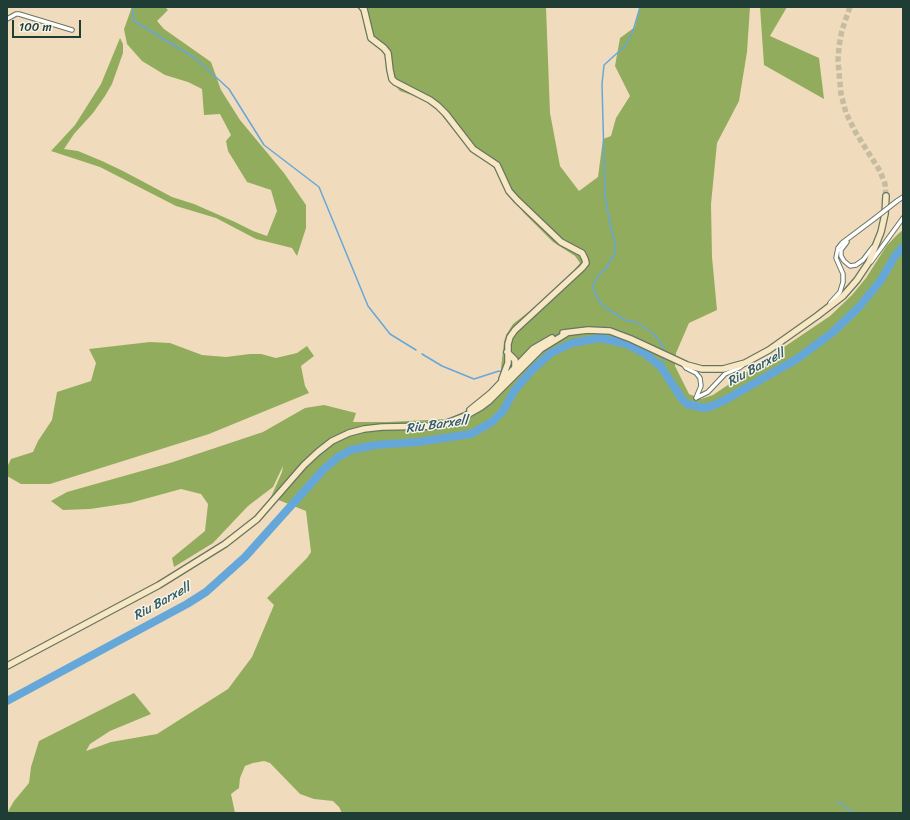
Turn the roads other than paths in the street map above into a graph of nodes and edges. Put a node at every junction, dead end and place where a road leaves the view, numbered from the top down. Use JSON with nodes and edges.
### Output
{"nodes":[{"id":1,"x":362,"y":7,"type":"edge"},
{"id":2,"x":7,"y":19,"type":"edge"},
{"id":3,"x":72,"y":30,"type":"dead end"},
{"id":4,"x":886,"y":196,"type":"tunnel mouth"},
{"id":5,"x":903,"y":197,"type":"edge"},
{"id":6,"x":903,"y":218,"type":"edge"},
{"id":7,"x":881,"y":232,"type":"junction"},
{"id":8,"x":849,"y":239,"type":"junction"},
{"id":9,"x":863,"y":272,"type":"junction"},
{"id":10,"x":817,"y":316,"type":"junction"},
{"id":11,"x":567,"y":333,"type":"junction"},
{"id":12,"x":508,"y":352,"type":"junction"},
{"id":13,"x":533,"y":356,"type":"junction"},
{"id":14,"x":524,"y":358,"type":"junction"},
{"id":15,"x":515,"y":360,"type":"junction"},
{"id":16,"x":508,"y":362,"type":"junction"},
{"id":17,"x":681,"y":362,"type":"junction"},
{"id":18,"x":745,"y":363,"type":"junction"},
{"id":19,"x":516,"y":367,"type":"junction"},
{"id":20,"x":503,"y":384,"type":"junction"},
{"id":21,"x":701,"y":386,"type":"junction"},
{"id":22,"x":708,"y":392,"type":"junction"},
{"id":23,"x":7,"y":667,"type":"edge"}],
"edges":[{"from":1,"to":12,"type":"main road"},
{"from":2,"to":3,"type":"street"},
{"from":4,"to":7,"type":"main road"},
{"from":5,"to":8,"type":"street","bridge":true},
{"from":6,"to":9,"type":"street"},
{"from":7,"to":8,"type":"street"},
{"from":7,"to":9,"type":"main road"},
{"from":8,"to":10,"type":"street"},
{"from":9,"to":10,"type":"main road"},
{"from":10,"to":18,"type":"main road"},
{"from":11,"to":13,"type":"main road"},
{"from":11,"to":14,"type":"main road"},
{"from":11,"to":17,"type":"main road"},
{"from":12,"to":15,"type":"main road"},
{"from":12,"to":16,"type":"main road"},
{"from":13,"to":19,"type":"main road"},
{"from":13,"to":20,"type":"main road"},
{"from":14,"to":15,"type":"main road"},
{"from":14,"to":19,"type":"main road"},
{"from":15,"to":19,"type":"main road"},
{"from":16,"to":19,"type":"main road"},
{"from":16,"to":20,"type":"main road"},
{"from":17,"to":18,"type":"main road"},
{"from":17,"to":21,"type":"street"},
{"from":18,"to":22,"type":"street"},
{"from":19,"to":20,"type":"main road"},
{"from":20,"to":23,"type":"main road"},
{"from":21,"to":22,"type":"street"},
{"from":21,"to":22,"type":"street"}]}
